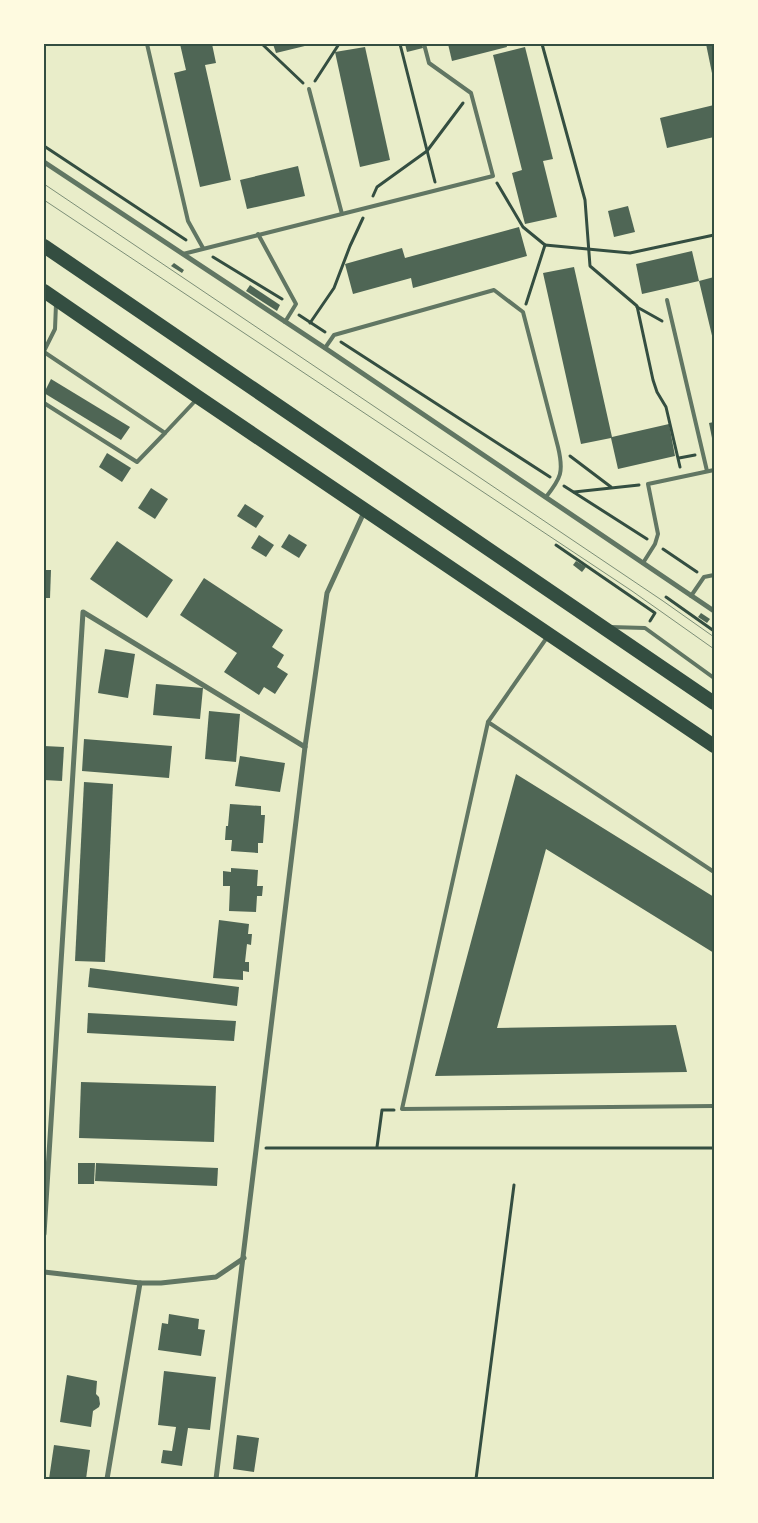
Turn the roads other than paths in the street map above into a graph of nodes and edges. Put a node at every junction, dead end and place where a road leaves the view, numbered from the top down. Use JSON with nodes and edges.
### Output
{"nodes":[{"id":1,"x":147,"y":44,"type":"edge"},
{"id":2,"x":424,"y":44,"type":"edge"},
{"id":3,"x":309,"y":89,"type":"road end"},
{"id":4,"x":44,"y":162,"type":"edge"},
{"id":5,"x":342,"y":214,"type":"junction"},
{"id":6,"x":258,"y":234,"type":"junction"},
{"id":7,"x":44,"y":246,"type":"edge"},
{"id":8,"x":201,"y":249,"type":"junction"},
{"id":9,"x":182,"y":254,"type":"junction"},
{"id":10,"x":44,"y":291,"type":"edge"},
{"id":11,"x":56,"y":299,"type":"junction"},
{"id":12,"x":667,"y":300,"type":"dead end"},
{"id":13,"x":285,"y":322,"type":"junction"},
{"id":14,"x":325,"y":348,"type":"junction"},
{"id":15,"x":44,"y":351,"type":"edge"},
{"id":16,"x":198,"y":397,"type":"junction"},
{"id":17,"x":44,"y":403,"type":"edge"},
{"id":18,"x":165,"y":433,"type":"junction"},
{"id":19,"x":714,"y":470,"type":"edge"},
{"id":20,"x":707,"y":471,"type":"junction"},
{"id":21,"x":546,"y":497,"type":"junction"},
{"id":22,"x":366,"y":510,"type":"junction"},
{"id":23,"x":643,"y":563,"type":"junction"},
{"id":24,"x":714,"y":575,"type":"edge"},
{"id":25,"x":692,"y":596,"type":"junction"},
{"id":26,"x":714,"y":611,"type":"edge"},
{"id":27,"x":601,"y":626,"type":"junction"},
{"id":28,"x":549,"y":634,"type":"junction"},
{"id":29,"x":714,"y":678,"type":"edge"},
{"id":30,"x":714,"y":703,"type":"edge"},
{"id":31,"x":488,"y":722,"type":"junction"},
{"id":32,"x":714,"y":746,"type":"edge"},
{"id":33,"x":305,"y":747,"type":"junction"},
{"id":34,"x":714,"y":872,"type":"edge"},
{"id":35,"x":714,"y":1106,"type":"edge"},
{"id":36,"x":44,"y":1234,"type":"edge"},
{"id":37,"x":244,"y":1258,"type":"junction"},
{"id":38,"x":44,"y":1272,"type":"edge"},
{"id":39,"x":140,"y":1283,"type":"junction"},
{"id":40,"x":107,"y":1479,"type":"edge"},
{"id":41,"x":216,"y":1479,"type":"edge"}],
"edges":[{"from":1,"to":8,"type":"lane"},
{"from":2,"to":5,"type":"lane"},
{"from":3,"to":5,"type":"lane"},
{"from":4,"to":9,"type":"street"},
{"from":5,"to":6,"type":"lane"},
{"from":6,"to":8,"type":"lane"},
{"from":6,"to":13,"type":"lane"},
{"from":7,"to":27,"type":"highway"},
{"from":8,"to":9,"type":"lane"},
{"from":9,"to":13,"type":"street"},
{"from":10,"to":11,"type":"highway"},
{"from":11,"to":15,"type":"lane"},
{"from":11,"to":16,"type":"highway"},
{"from":12,"to":20,"type":"lane"},
{"from":13,"to":14,"type":"street"},
{"from":14,"to":21,"type":"street"},
{"from":14,"to":21,"type":"lane"},
{"from":15,"to":18,"type":"lane"},
{"from":16,"to":18,"type":"lane"},
{"from":16,"to":22,"type":"highway"},
{"from":17,"to":18,"type":"lane"},
{"from":19,"to":20,"type":"lane"},
{"from":20,"to":23,"type":"lane"},
{"from":21,"to":23,"type":"street"},
{"from":22,"to":28,"type":"highway"},
{"from":22,"to":33,"type":"street"},
{"from":23,"to":25,"type":"street"},
{"from":24,"to":25,"type":"lane"},
{"from":25,"to":26,"type":"street"},
{"from":27,"to":29,"type":"lane"},
{"from":27,"to":30,"type":"highway"},
{"from":28,"to":31,"type":"lane"},
{"from":28,"to":32,"type":"highway"},
{"from":31,"to":34,"type":"lane"},
{"from":31,"to":35,"type":"lane"},
{"from":33,"to":36,"type":"street"},
{"from":33,"to":37,"type":"street"},
{"from":37,"to":39,"type":"street"},
{"from":37,"to":41,"type":"street"},
{"from":38,"to":39,"type":"street"},
{"from":39,"to":40,"type":"street"}]}
